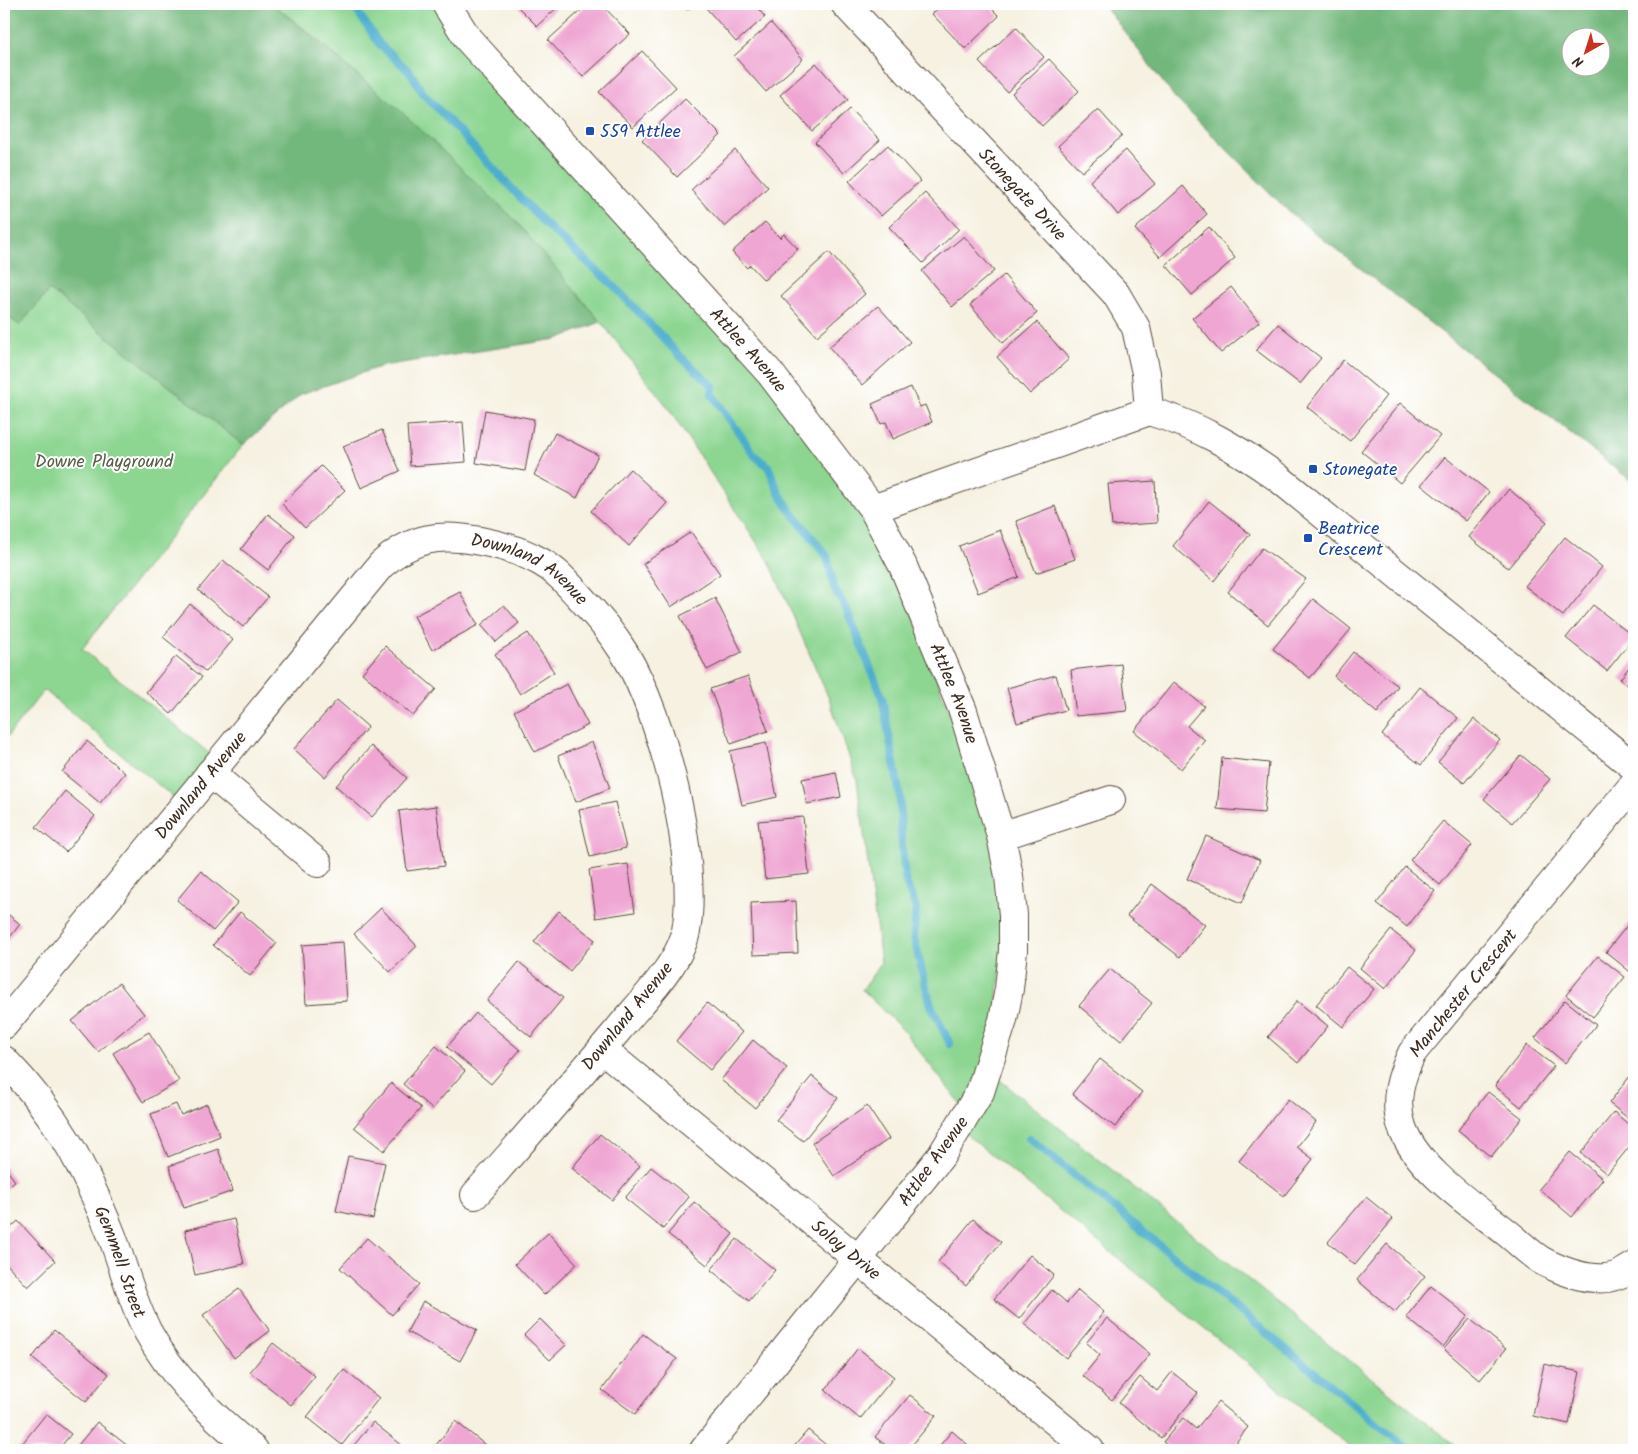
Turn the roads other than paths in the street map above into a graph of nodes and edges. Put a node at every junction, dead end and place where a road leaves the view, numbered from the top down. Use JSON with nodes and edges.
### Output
{"nodes":[{"id":1,"x":446,"y":4,"type":"edge"},
{"id":2,"x":845,"y":4,"type":"edge"},
{"id":3,"x":1149,"y":411,"type":"junction"},
{"id":4,"x":873,"y":509,"type":"junction"},
{"id":5,"x":1634,"y":767,"type":"edge"},
{"id":6,"x":210,"y":773,"type":"junction"},
{"id":7,"x":1634,"y":784,"type":"edge"},
{"id":8,"x":1110,"y":800,"type":"dead end"},
{"id":9,"x":1001,"y":836,"type":"junction"},
{"id":10,"x":318,"y":863,"type":"dead end"},
{"id":11,"x":4,"y":1025,"type":"edge"},
{"id":12,"x":602,"y":1049,"type":"junction"},
{"id":13,"x":4,"y":1060,"type":"edge"},
{"id":14,"x":475,"y":1195,"type":"dead end"},
{"id":15,"x":856,"y":1260,"type":"junction"},
{"id":16,"x":1634,"y":1266,"type":"edge"},
{"id":17,"x":240,"y":1446,"type":"edge"},
{"id":18,"x":704,"y":1450,"type":"edge"},
{"id":19,"x":1090,"y":1450,"type":"edge"}],
"edges":[{"from":1,"to":4,"type":"street","name":"Attlee Avenue"},
{"from":2,"to":3,"type":"street","name":"Stonegate Drive"},
{"from":3,"to":4,"type":"street"},
{"from":3,"to":5,"type":"street"},
{"from":4,"to":9,"type":"street","name":"Attlee Avenue"},
{"from":6,"to":10,"type":"street"},
{"from":6,"to":11,"type":"street","name":"Downland Avenue"},
{"from":6,"to":12,"type":"street","name":"Downland Avenue"},
{"from":7,"to":16,"type":"street","name":"Manchester Crescent"},
{"from":8,"to":9,"type":"street"},
{"from":9,"to":15,"type":"street","name":"Attlee Avenue"},
{"from":12,"to":14,"type":"street","name":"Downland Avenue"},
{"from":12,"to":15,"type":"street","name":"Soloy Drive"},
{"from":13,"to":17,"type":"street","name":"Gemmell Street"},
{"from":15,"to":18,"type":"street","name":"Attlee Avenue"},
{"from":15,"to":19,"type":"street","name":"Soloy Drive"}]}
